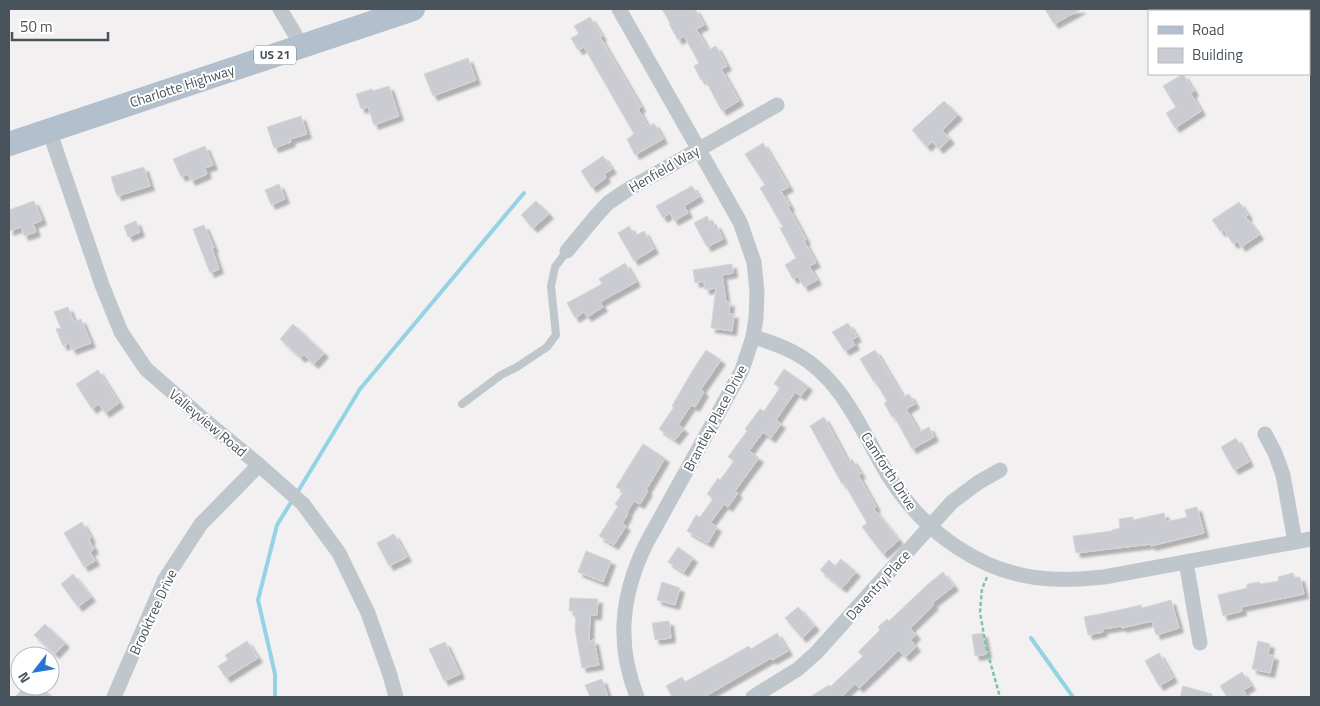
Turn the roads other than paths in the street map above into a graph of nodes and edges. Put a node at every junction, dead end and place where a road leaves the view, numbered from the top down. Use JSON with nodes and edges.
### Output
{"nodes":[{"id":1,"x":280,"y":9,"type":"edge"},
{"id":2,"x":413,"y":9,"type":"edge"},
{"id":3,"x":619,"y":9,"type":"edge"},
{"id":4,"x":302,"y":46,"type":"junction"},
{"id":5,"x":777,"y":105,"type":"dead end"},
{"id":6,"x":48,"y":130,"type":"junction"},
{"id":7,"x":9,"y":144,"type":"edge"},
{"id":8,"x":699,"y":149,"type":"junction"},
{"id":9,"x":567,"y":251,"type":"joint"},
{"id":10,"x":753,"y":337,"type":"junction"},
{"id":11,"x":462,"y":404,"type":"dead end"},
{"id":12,"x":1265,"y":434,"type":"dead end"},
{"id":13,"x":259,"y":465,"type":"junction"},
{"id":14,"x":1000,"y":470,"type":"dead end"},
{"id":15,"x":930,"y":527,"type":"junction"},
{"id":16,"x":1311,"y":539,"type":"edge"},
{"id":17,"x":1296,"y":542,"type":"junction"},
{"id":18,"x":1186,"y":562,"type":"junction"},
{"id":19,"x":1200,"y":643,"type":"dead end"},
{"id":20,"x":114,"y":697,"type":"edge"},
{"id":21,"x":396,"y":697,"type":"edge"},
{"id":22,"x":637,"y":697,"type":"edge"},
{"id":23,"x":753,"y":697,"type":"edge"}],
"edges":[{"from":1,"to":4,"type":"street"},
{"from":2,"to":4,"type":"main road","name":"Charlotte Highway","number":"US 21"},
{"from":3,"to":8,"type":"street","name":"Brantley Place Drive"},
{"from":4,"to":6,"type":"main road","name":"Charlotte Highway","number":"US 21"},
{"from":5,"to":8,"type":"street","name":"Henfield Way"},
{"from":6,"to":7,"type":"main road","name":"Charlotte Highway","number":"US 21"},
{"from":6,"to":13,"type":"street","name":"Valleyview Road"},
{"from":8,"to":9,"type":"street","name":"Henfield Way"},
{"from":8,"to":10,"type":"street","name":"Brantley Place Drive"},
{"from":9,"to":11,"type":"lane"},
{"from":10,"to":15,"type":"street","name":"Camforth Drive"},
{"from":10,"to":22,"type":"street","name":"Brantley Place Drive"},
{"from":12,"to":17,"type":"street"},
{"from":13,"to":20,"type":"street","name":"Brooktree Drive"},
{"from":13,"to":21,"type":"street","name":"Valleyview Road"},
{"from":14,"to":15,"type":"street","name":"Daventry Place"},
{"from":15,"to":18,"type":"street","name":"Camforth Drive"},
{"from":15,"to":23,"type":"street","name":"Daventry Place"},
{"from":16,"to":17,"type":"street","name":"Camforth Drive"},
{"from":17,"to":18,"type":"street","name":"Camforth Drive"},
{"from":18,"to":19,"type":"street"}]}
